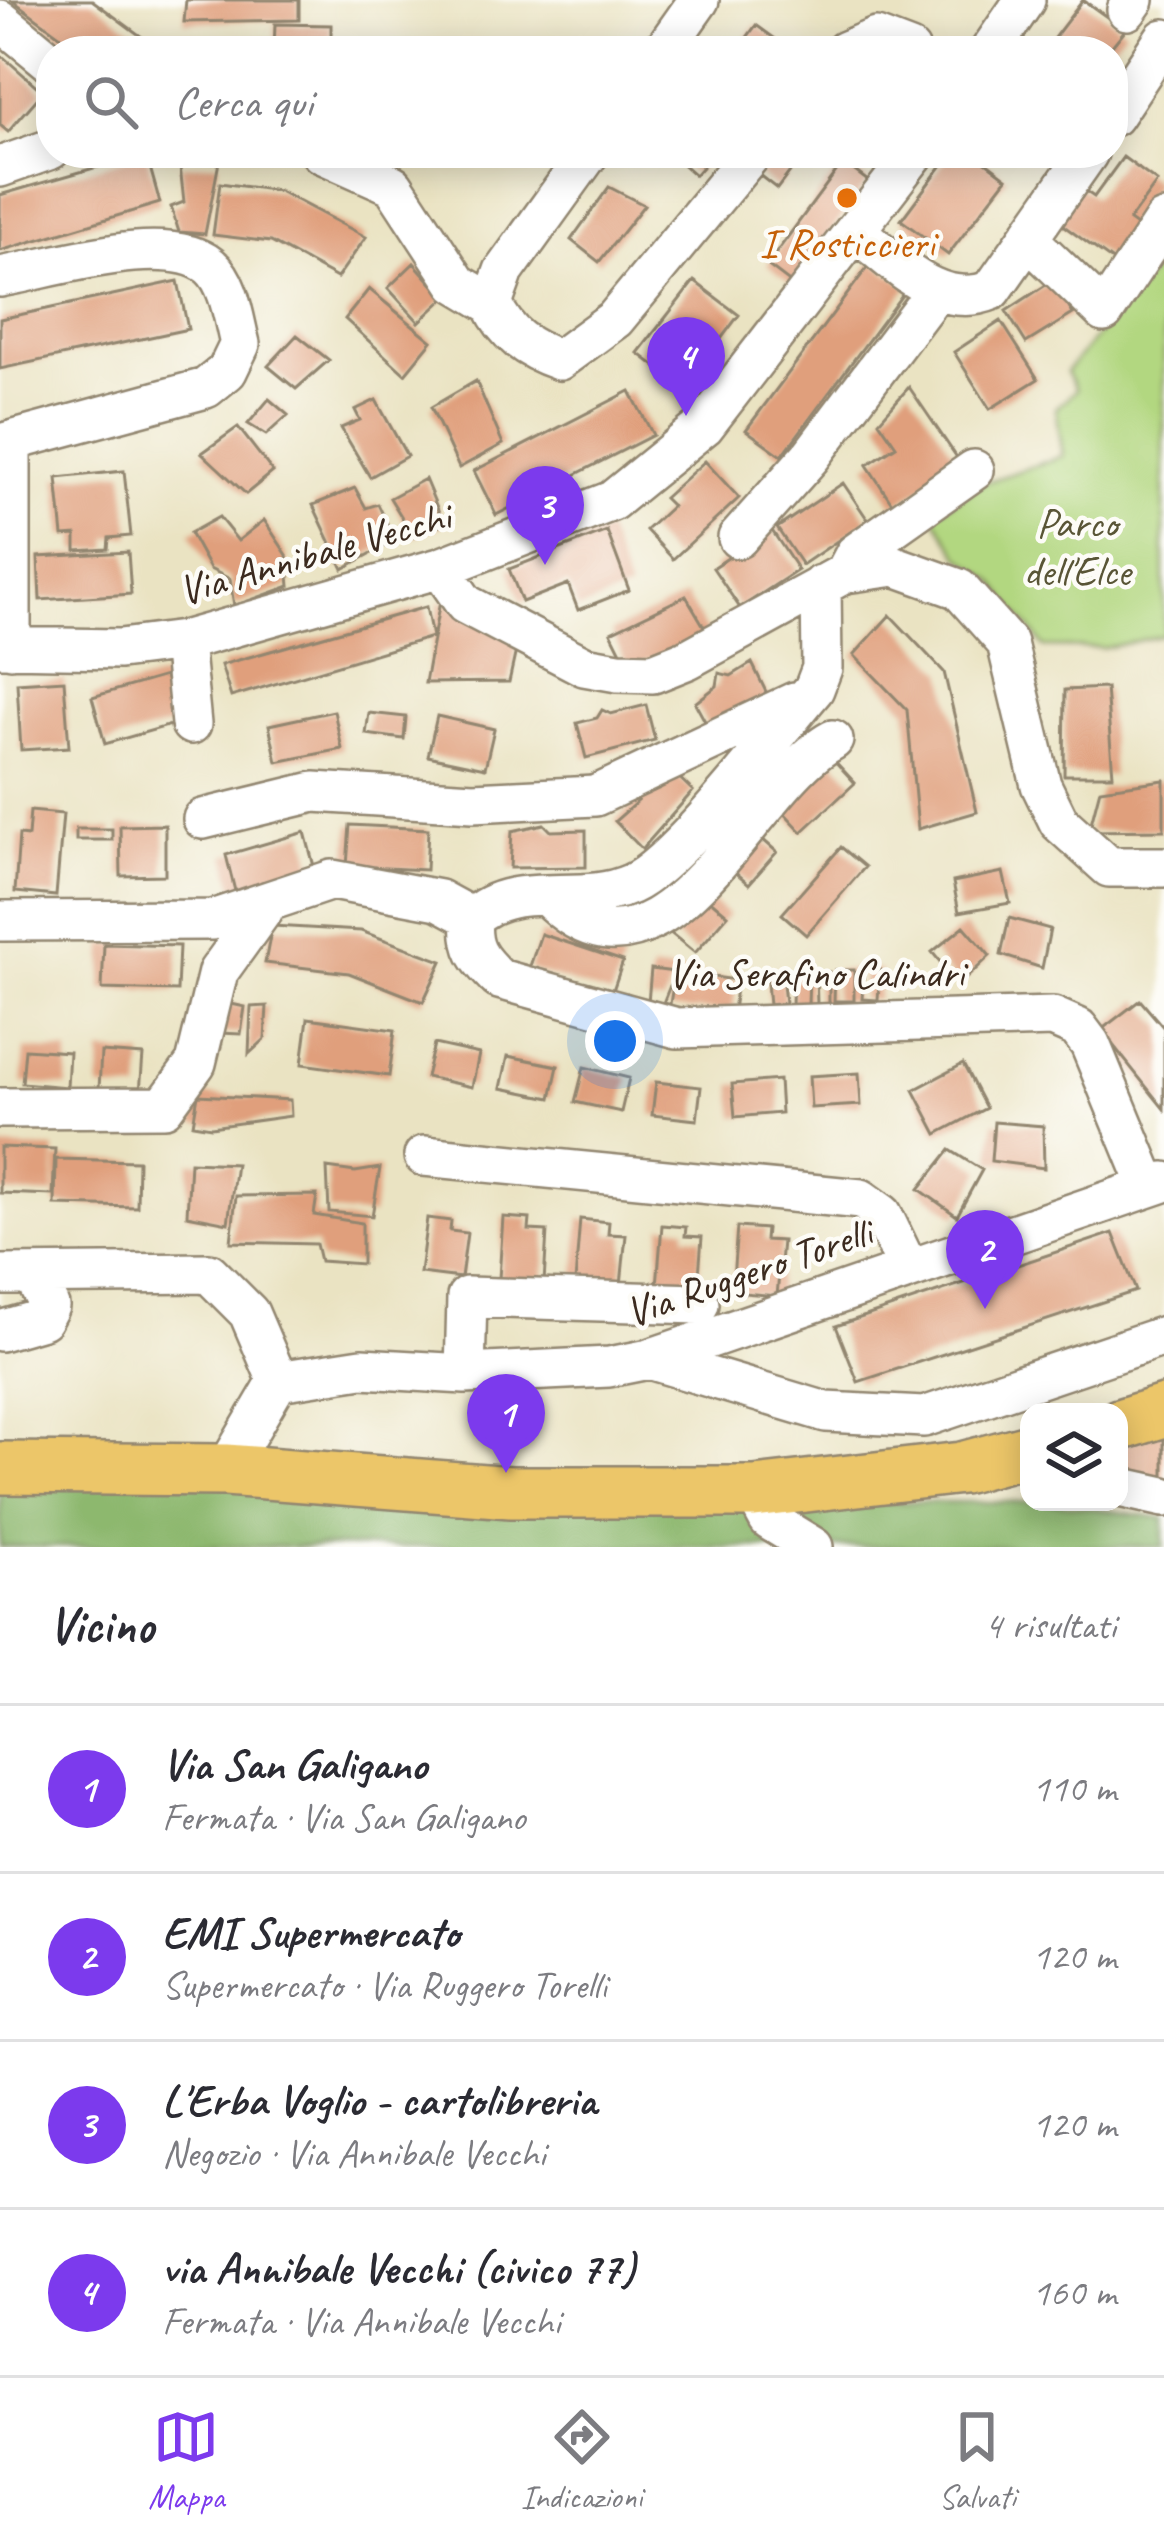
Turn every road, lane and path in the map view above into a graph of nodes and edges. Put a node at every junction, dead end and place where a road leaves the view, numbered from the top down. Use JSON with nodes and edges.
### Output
{"nodes":[{"id":1,"x":699,"y":0,"type":"edge"},
{"id":2,"x":1025,"y":0,"type":"edge"},
{"id":3,"x":0,"y":20,"type":"edge"},
{"id":4,"x":674,"y":36,"type":"edge"},
{"id":5,"x":1000,"y":36,"type":"edge"},
{"id":6,"x":1164,"y":39,"type":"edge"},
{"id":7,"x":36,"y":50,"type":"edge"},
{"id":8,"x":1128,"y":93,"type":"edge"},
{"id":9,"x":36,"y":154,"type":"edge"},
{"id":10,"x":0,"y":167,"type":"edge"},
{"id":11,"x":355,"y":168,"type":"edge"},
{"id":12,"x":578,"y":168,"type":"edge"},
{"id":13,"x":740,"y":168,"type":"edge"},
{"id":14,"x":904,"y":168,"type":"edge"},
{"id":15,"x":1078,"y":168,"type":"edge"},
{"id":16,"x":1164,"y":221,"type":"edge"},
{"id":17,"x":856,"y":232,"type":"junction"},
{"id":18,"x":1030,"y":241,"type":"junction"},
{"id":19,"x":0,"y":277,"type":"edge"},
{"id":20,"x":935,"y":292,"type":"junction"},
{"id":21,"x":491,"y":304,"type":"junction"},
{"id":22,"x":5,"y":444,"type":"edge"},
{"id":23,"x":974,"y":470,"type":"dead end"},
{"id":24,"x":738,"y":538,"type":"dead end"},
{"id":25,"x":440,"y":568,"type":"junction"},
{"id":26,"x":833,"y":579,"type":"junction"},
{"id":27,"x":182,"y":641,"type":"junction"},
{"id":28,"x":6,"y":648,"type":"edge"},
{"id":29,"x":814,"y":689,"type":"junction"},
{"id":30,"x":190,"y":724,"type":"dead end"},
{"id":31,"x":833,"y":740,"type":"dead end"},
{"id":32,"x":203,"y":819,"type":"dead end"},
{"id":33,"x":1164,"y":867,"type":"edge"},
{"id":34,"x":547,"y":896,"type":"junction"},
{"id":35,"x":268,"y":902,"type":"junction"},
{"id":36,"x":472,"y":918,"type":"junction"},
{"id":37,"x":0,"y":921,"type":"edge"},
{"id":38,"x":0,"y":1108,"type":"edge"},
{"id":39,"x":424,"y":1156,"type":"dead end"},
{"id":40,"x":1156,"y":1184,"type":"edge"},
{"id":41,"x":908,"y":1268,"type":"junction"},
{"id":42,"x":16,"y":1275,"type":"edge"},
{"id":43,"x":700,"y":1304,"type":"dead end"},
{"id":44,"x":0,"y":1331,"type":"edge"},
{"id":45,"x":1164,"y":1336,"type":"edge"},
{"id":46,"x":649,"y":1359,"type":"junction"},
{"id":47,"x":465,"y":1374,"type":"junction"},
{"id":48,"x":278,"y":1381,"type":"junction"},
{"id":49,"x":1164,"y":1411,"type":"edge"},
{"id":50,"x":1128,"y":1422,"type":"edge"},
{"id":51,"x":1020,"y":1452,"type":"edge"},
{"id":52,"x":0,"y":1468,"type":"edge"},
{"id":53,"x":226,"y":1469,"type":"junction"},
{"id":54,"x":1128,"y":1489,"type":"edge"},
{"id":55,"x":754,"y":1492,"type":"junction"},
{"id":56,"x":1164,"y":1497,"type":"edge"},
{"id":57,"x":812,"y":1547,"type":"edge"}],
"edges":[{"from":1,"to":4,"type":"street"},
{"from":2,"to":5,"type":"street"},
{"from":3,"to":7,"type":"street"},
{"from":6,"to":8,"type":"street"},
{"from":9,"to":10,"type":"street"},
{"from":11,"to":21,"type":"street"},
{"from":12,"to":21,"type":"street"},
{"from":13,"to":21,"type":"street"},
{"from":14,"to":17,"type":"street","name":"Via Annibale Vecchi"},
{"from":15,"to":18,"type":"street"},
{"from":16,"to":18,"type":"street"},
{"from":17,"to":20,"type":"street"},
{"from":17,"to":25,"type":"street","name":"Via Annibale Vecchi"},
{"from":18,"to":20,"type":"street"},
{"from":19,"to":22,"type":"street"},
{"from":20,"to":24,"type":"street"},
{"from":22,"to":28,"type":"street"},
{"from":23,"to":26,"type":"street"},
{"from":25,"to":26,"type":"street"},
{"from":25,"to":27,"type":"street","name":"Via Annibale Vecchi"},
{"from":26,"to":29,"type":"street"},
{"from":26,"to":33,"type":"street"},
{"from":27,"to":28,"type":"street","name":"Via Annibale Vecchi"},
{"from":27,"to":30,"type":"street"},
{"from":29,"to":32,"type":"street"},
{"from":29,"to":34,"type":"street"},
{"from":31,"to":34,"type":"street"},
{"from":34,"to":36,"type":"street"},
{"from":35,"to":36,"type":"street"},
{"from":35,"to":37,"type":"street"},
{"from":35,"to":38,"type":"street"},
{"from":36,"to":40,"type":"street","name":"Via Serafino Calindri"},
{"from":39,"to":41,"type":"street"},
{"from":40,"to":41,"type":"street","name":"Via Ruggero Torelli"},
{"from":41,"to":46,"type":"street","name":"Via Ruggero Torelli"},
{"from":42,"to":44,"type":"street"},
{"from":42,"to":48,"type":"street"},
{"from":43,"to":47,"type":"street"},
{"from":45,"to":46,"type":"street"},
{"from":46,"to":47,"type":"street","name":"Via Ruggero Torelli"},
{"from":47,"to":48,"type":"street","name":"Via Ruggero Torelli"},
{"from":48,"to":53,"type":"street"},
{"from":49,"to":50,"type":"main road"},
{"from":51,"to":55,"type":"main road"},
{"from":52,"to":53,"type":"main road"},
{"from":53,"to":55,"type":"main road"},
{"from":54,"to":56,"type":"street"},
{"from":55,"to":57,"type":"street"}]}
